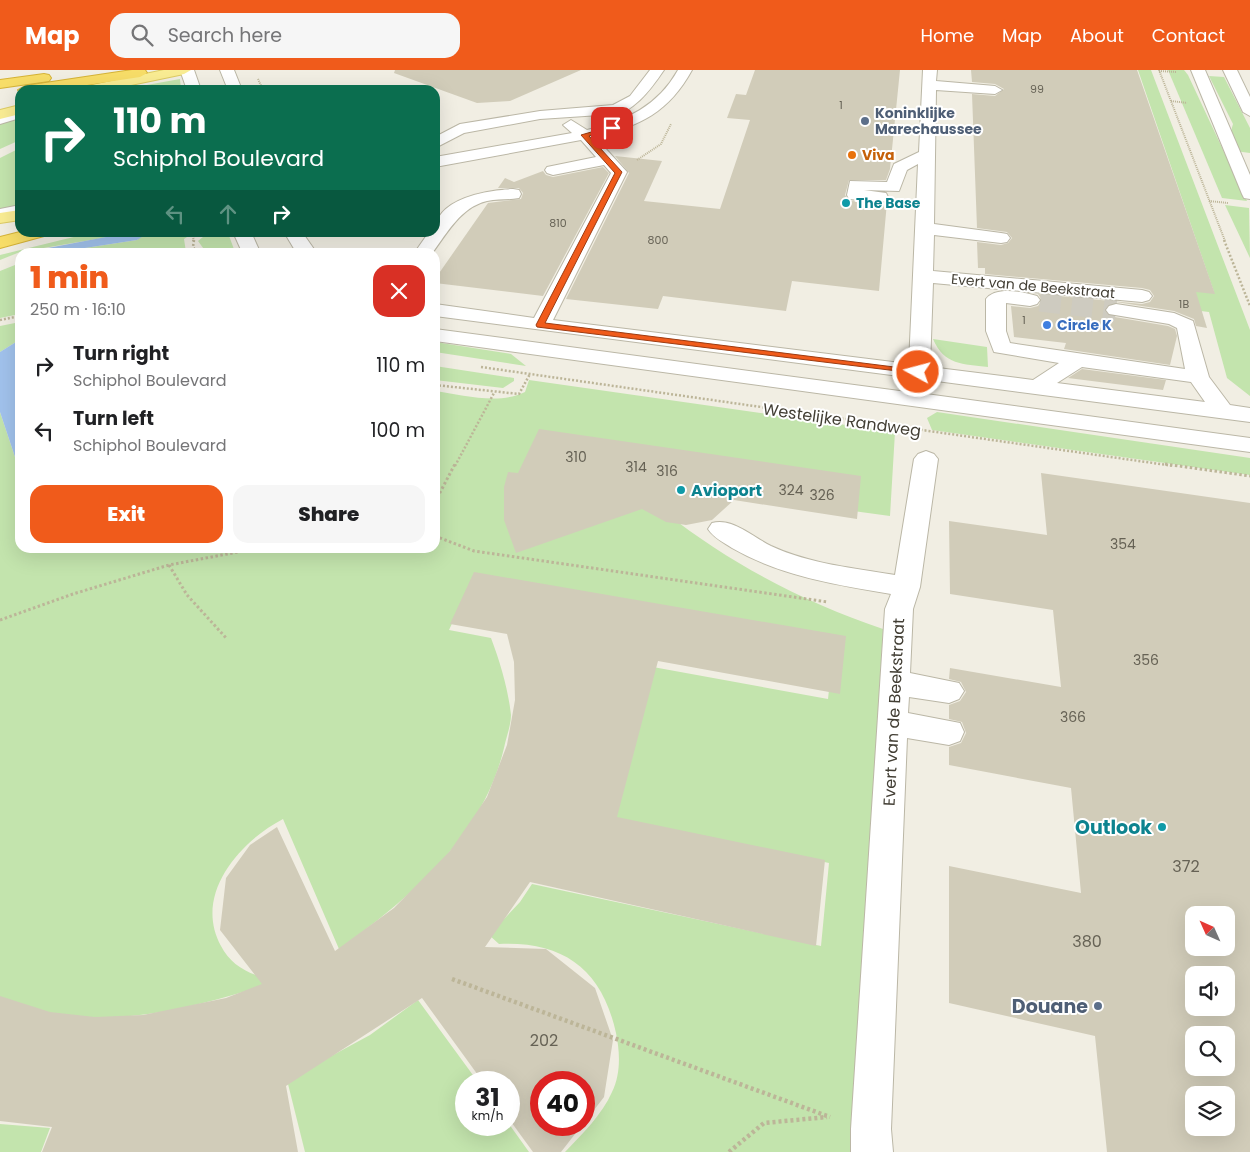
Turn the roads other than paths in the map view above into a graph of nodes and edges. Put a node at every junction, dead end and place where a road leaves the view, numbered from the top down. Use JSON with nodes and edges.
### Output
{"nodes":[{"id":1,"x":97,"y":70,"type":"edge"},
{"id":2,"x":166,"y":70,"type":"edge"},
{"id":3,"x":185,"y":70,"type":"edge"},
{"id":4,"x":227,"y":70,"type":"edge"},
{"id":5,"x":685,"y":70,"type":"edge"},
{"id":6,"x":1198,"y":70,"type":"edge"},
{"id":7,"x":1230,"y":70,"type":"edge"},
{"id":8,"x":656,"y":72,"type":"edge"},
{"id":9,"x":140,"y":76,"type":"junction"},
{"id":10,"x":930,"y":77,"type":"edge"},
{"id":11,"x":0,"y":84,"type":"edge"},
{"id":12,"x":66,"y":85,"type":"edge"},
{"id":13,"x":106,"y":85,"type":"edge"},
{"id":14,"x":126,"y":85,"type":"edge"},
{"id":15,"x":192,"y":85,"type":"edge"},
{"id":16,"x":233,"y":85,"type":"edge"},
{"id":17,"x":995,"y":86,"type":"dead end"},
{"id":18,"x":15,"y":92,"type":"edge"},
{"id":19,"x":672,"y":93,"type":"junction"},
{"id":20,"x":0,"y":94,"type":"edge"},
{"id":21,"x":619,"y":109,"type":"junction"},
{"id":22,"x":15,"y":110,"type":"edge"},
{"id":23,"x":1250,"y":112,"type":"edge"},
{"id":24,"x":0,"y":115,"type":"edge"},
{"id":25,"x":15,"y":115,"type":"edge"},
{"id":26,"x":0,"y":120,"type":"edge"},
{"id":27,"x":570,"y":124,"type":"junction"},
{"id":28,"x":584,"y":135,"type":"junction"},
{"id":29,"x":440,"y":141,"type":"edge"},
{"id":30,"x":440,"y":143,"type":"edge"},
{"id":31,"x":926,"y":155,"type":"junction"},
{"id":32,"x":440,"y":161,"type":"edge"},
{"id":33,"x":610,"y":163,"type":"junction"},
{"id":34,"x":558,"y":170,"type":"dead end"},
{"id":35,"x":1245,"y":170,"type":"edge"},
{"id":36,"x":485,"y":191,"type":"dead end"},
{"id":37,"x":881,"y":192,"type":"dead end"},
{"id":38,"x":513,"y":194,"type":"dead end"},
{"id":39,"x":1250,"y":194,"type":"edge"},
{"id":40,"x":15,"y":211,"type":"edge"},
{"id":41,"x":0,"y":214,"type":"edge"},
{"id":42,"x":15,"y":216,"type":"edge"},
{"id":43,"x":440,"y":217,"type":"edge"},
{"id":44,"x":0,"y":218,"type":"edge"},
{"id":45,"x":440,"y":232,"type":"edge"},
{"id":46,"x":924,"y":236,"type":"junction"},
{"id":47,"x":21,"y":237,"type":"edge"},
{"id":48,"x":296,"y":237,"type":"edge"},
{"id":49,"x":424,"y":237,"type":"edge"},
{"id":50,"x":436,"y":237,"type":"edge"},
{"id":51,"x":0,"y":243,"type":"edge"},
{"id":52,"x":1001,"y":245,"type":"dead end"},
{"id":53,"x":302,"y":248,"type":"edge"},
{"id":54,"x":416,"y":248,"type":"edge"},
{"id":55,"x":427,"y":248,"type":"edge"},
{"id":56,"x":924,"y":276,"type":"junction"},
{"id":57,"x":1142,"y":296,"type":"dead end"},
{"id":58,"x":1040,"y":302,"type":"tunnel mouth"},
{"id":59,"x":1116,"y":310,"type":"tunnel mouth"},
{"id":60,"x":440,"y":311,"type":"edge"},
{"id":61,"x":540,"y":325,"type":"junction"},
{"id":62,"x":440,"y":336,"type":"edge"},
{"id":63,"x":1078,"y":360,"type":"junction"},
{"id":64,"x":918,"y":372,"type":"junction"},
{"id":65,"x":1198,"y":377,"type":"junction"},
{"id":66,"x":1036,"y":388,"type":"junction"},
{"id":67,"x":916,"y":400,"type":"junction"},
{"id":68,"x":1223,"y":412,"type":"junction"},
{"id":69,"x":1250,"y":415,"type":"edge"},
{"id":70,"x":926,"y":445,"type":"road end"},
{"id":71,"x":1250,"y":445,"type":"edge"},
{"id":72,"x":721,"y":529,"type":"dead end"},
{"id":73,"x":907,"y":586,"type":"junction"},
{"id":74,"x":895,"y":683,"type":"junction"},
{"id":75,"x":950,"y":691,"type":"dead end"},
{"id":76,"x":893,"y":723,"type":"junction"},
{"id":77,"x":950,"y":732,"type":"dead end"},
{"id":78,"x":871,"y":1140,"type":"edge"}],
"edges":[{"from":1,"to":11,"type":"highway"},
{"from":2,"to":9,"type":"main road"},
{"from":3,"to":9,"type":"main road"},
{"from":3,"to":15,"type":"street"},
{"from":4,"to":16,"type":"street"},
{"from":5,"to":19,"type":"street"},
{"from":6,"to":35,"type":"street"},
{"from":7,"to":23,"type":"street"},
{"from":8,"to":19,"type":"street"},
{"from":8,"to":21,"type":"street"},
{"from":9,"to":12,"type":"highway"},
{"from":9,"to":13,"type":"main road"},
{"from":9,"to":14,"type":"street"},
{"from":10,"to":17,"type":"street"},
{"from":10,"to":31,"type":"street"},
{"from":18,"to":20,"type":"highway"},
{"from":19,"to":28,"type":"street"},
{"from":21,"to":27,"type":"street"},
{"from":21,"to":29,"type":"street"},
{"from":22,"to":24,"type":"main road"},
{"from":25,"to":26,"type":"street"},
{"from":27,"to":28,"type":"street"},
{"from":27,"to":30,"type":"street"},
{"from":28,"to":32,"type":"street"},
{"from":28,"to":33,"type":"street"},
{"from":31,"to":37,"type":"street"},
{"from":31,"to":46,"type":"street"},
{"from":33,"to":34,"type":"street"},
{"from":33,"to":61,"type":"street"},
{"from":35,"to":39,"type":"street"},
{"from":36,"to":43,"type":"street"},
{"from":38,"to":45,"type":"street"},
{"from":40,"to":41,"type":"street"},
{"from":42,"to":44,"type":"main road"},
{"from":46,"to":52,"type":"street"},
{"from":46,"to":56,"type":"street"},
{"from":47,"to":51,"type":"highway"},
{"from":48,"to":53,"type":"street"},
{"from":49,"to":54,"type":"street"},
{"from":50,"to":55,"type":"street"},
{"from":56,"to":57,"type":"street","name":"Evert van de Beekstraat"},
{"from":56,"to":64,"type":"street"},
{"from":58,"to":63,"type":"street"},
{"from":59,"to":65,"type":"street"},
{"from":60,"to":61,"type":"street"},
{"from":61,"to":64,"type":"street"},
{"from":62,"to":67,"type":"street","name":"Westelijke Randweg"},
{"from":63,"to":65,"type":"street"},
{"from":63,"to":66,"type":"street"},
{"from":64,"to":66,"type":"street"},
{"from":64,"to":67,"type":"street"},
{"from":65,"to":68,"type":"street"},
{"from":66,"to":68,"type":"street"},
{"from":67,"to":71,"type":"street","name":"Westelijke Randweg"},
{"from":68,"to":69,"type":"street"},
{"from":70,"to":73,"type":"street","name":"Evert van de Beekstraat"},
{"from":72,"to":73,"type":"street"},
{"from":73,"to":74,"type":"street","name":"Evert van de Beekstraat"},
{"from":74,"to":75,"type":"street"},
{"from":74,"to":76,"type":"street","name":"Evert van de Beekstraat"},
{"from":76,"to":77,"type":"street"},
{"from":76,"to":78,"type":"street","name":"Evert van de Beekstraat"}]}
